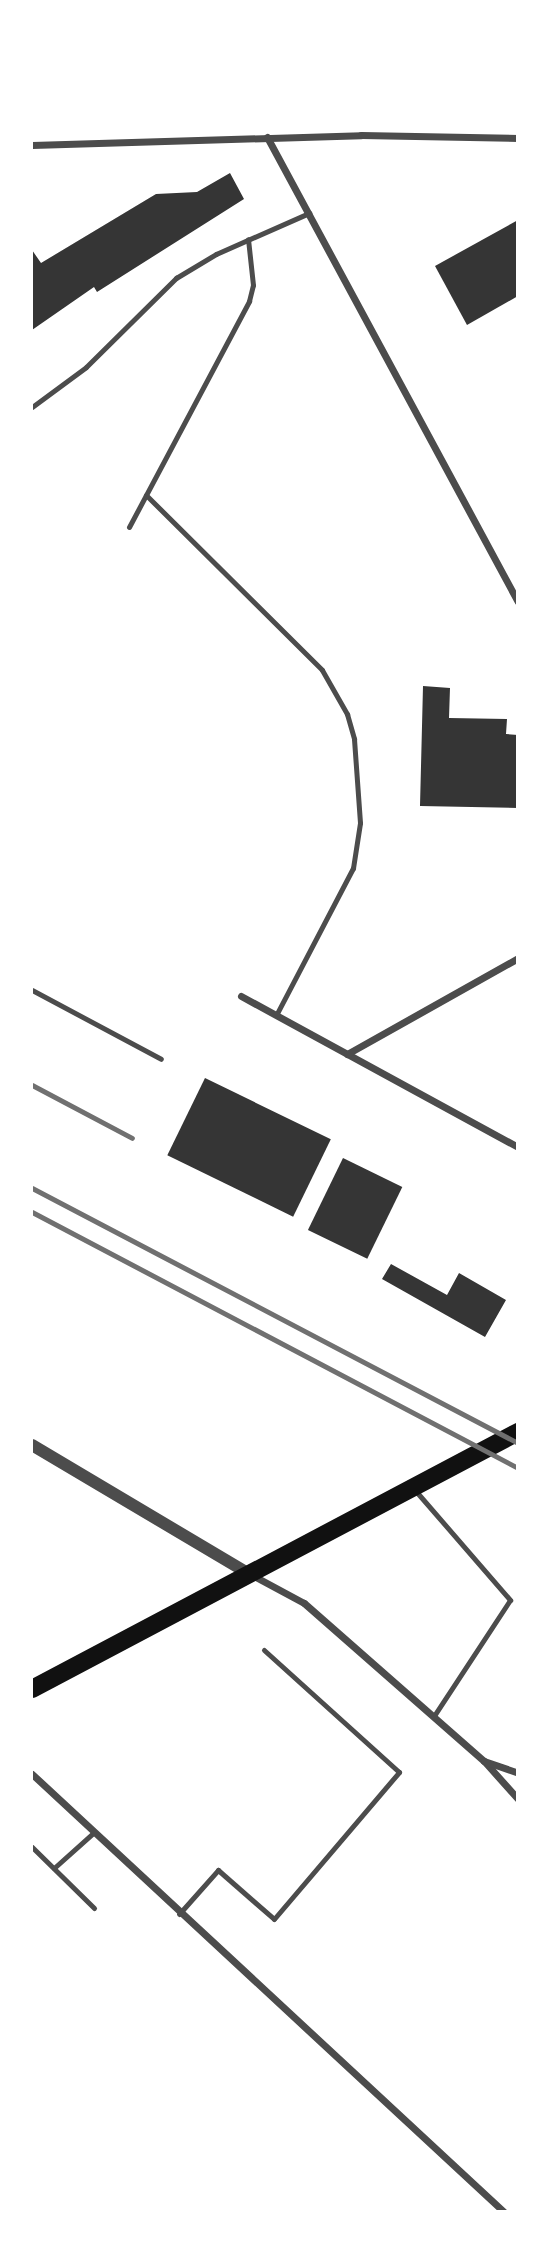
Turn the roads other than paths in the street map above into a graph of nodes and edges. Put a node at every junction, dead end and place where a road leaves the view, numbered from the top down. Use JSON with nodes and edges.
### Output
{"nodes":[{"id":1,"x":267,"y":137,"type":"junction"},
{"id":2,"x":517,"y":138,"type":"edge"},
{"id":3,"x":32,"y":145,"type":"edge"},
{"id":4,"x":309,"y":213,"type":"junction"},
{"id":5,"x":248,"y":239,"type":"junction"},
{"id":6,"x":32,"y":407,"type":"edge"},
{"id":7,"x":146,"y":495,"type":"junction"},
{"id":8,"x":129,"y":527,"type":"dead end"},
{"id":9,"x":517,"y":602,"type":"edge"},
{"id":10,"x":517,"y":958,"type":"edge"},
{"id":11,"x":32,"y":990,"type":"edge"},
{"id":12,"x":241,"y":996,"type":"dead end"},
{"id":13,"x":276,"y":1015,"type":"junction"},
{"id":14,"x":347,"y":1054,"type":"junction"},
{"id":15,"x":161,"y":1059,"type":"dead end"},
{"id":16,"x":517,"y":1147,"type":"edge"},
{"id":17,"x":517,"y":1432,"type":"edge"},
{"id":18,"x":32,"y":1445,"type":"edge"},
{"id":19,"x":413,"y":1487,"type":"junction"},
{"id":20,"x":249,"y":1574,"type":"junction"},
{"id":21,"x":264,"y":1650,"type":"dead end"},
{"id":22,"x":32,"y":1689,"type":"edge"},
{"id":23,"x":433,"y":1717,"type":"junction"},
{"id":24,"x":484,"y":1761,"type":"junction"},
{"id":25,"x":517,"y":1773,"type":"edge"},
{"id":26,"x":32,"y":1774,"type":"edge"},
{"id":27,"x":517,"y":1799,"type":"edge"},
{"id":28,"x":93,"y":1833,"type":"junction"},
{"id":29,"x":32,"y":1847,"type":"edge"},
{"id":30,"x":54,"y":1868,"type":"junction"},
{"id":31,"x":94,"y":1908,"type":"dead end"},
{"id":32,"x":179,"y":1914,"type":"junction"},
{"id":33,"x":504,"y":2211,"type":"edge"}],
"edges":[{"from":1,"to":2,"type":"street"},
{"from":1,"to":3,"type":"street"},
{"from":1,"to":4,"type":"street"},
{"from":4,"to":5,"type":"lane"},
{"from":4,"to":9,"type":"street"},
{"from":5,"to":6,"type":"lane"},
{"from":5,"to":7,"type":"lane"},
{"from":7,"to":8,"type":"lane"},
{"from":7,"to":13,"type":"lane"},
{"from":10,"to":14,"type":"street"},
{"from":11,"to":15,"type":"lane"},
{"from":12,"to":13,"type":"street"},
{"from":13,"to":14,"type":"street"},
{"from":14,"to":16,"type":"street"},
{"from":17,"to":19,"type":"main road"},
{"from":18,"to":20,"type":"street"},
{"from":19,"to":20,"type":"main road"},
{"from":19,"to":23,"type":"lane"},
{"from":20,"to":22,"type":"main road"},
{"from":20,"to":23,"type":"street"},
{"from":21,"to":32,"type":"lane"},
{"from":23,"to":24,"type":"street"},
{"from":24,"to":25,"type":"street"},
{"from":24,"to":27,"type":"street"},
{"from":26,"to":28,"type":"street"},
{"from":28,"to":30,"type":"lane"},
{"from":28,"to":32,"type":"street"},
{"from":29,"to":30,"type":"lane"},
{"from":30,"to":31,"type":"lane"},
{"from":32,"to":33,"type":"street"}]}
